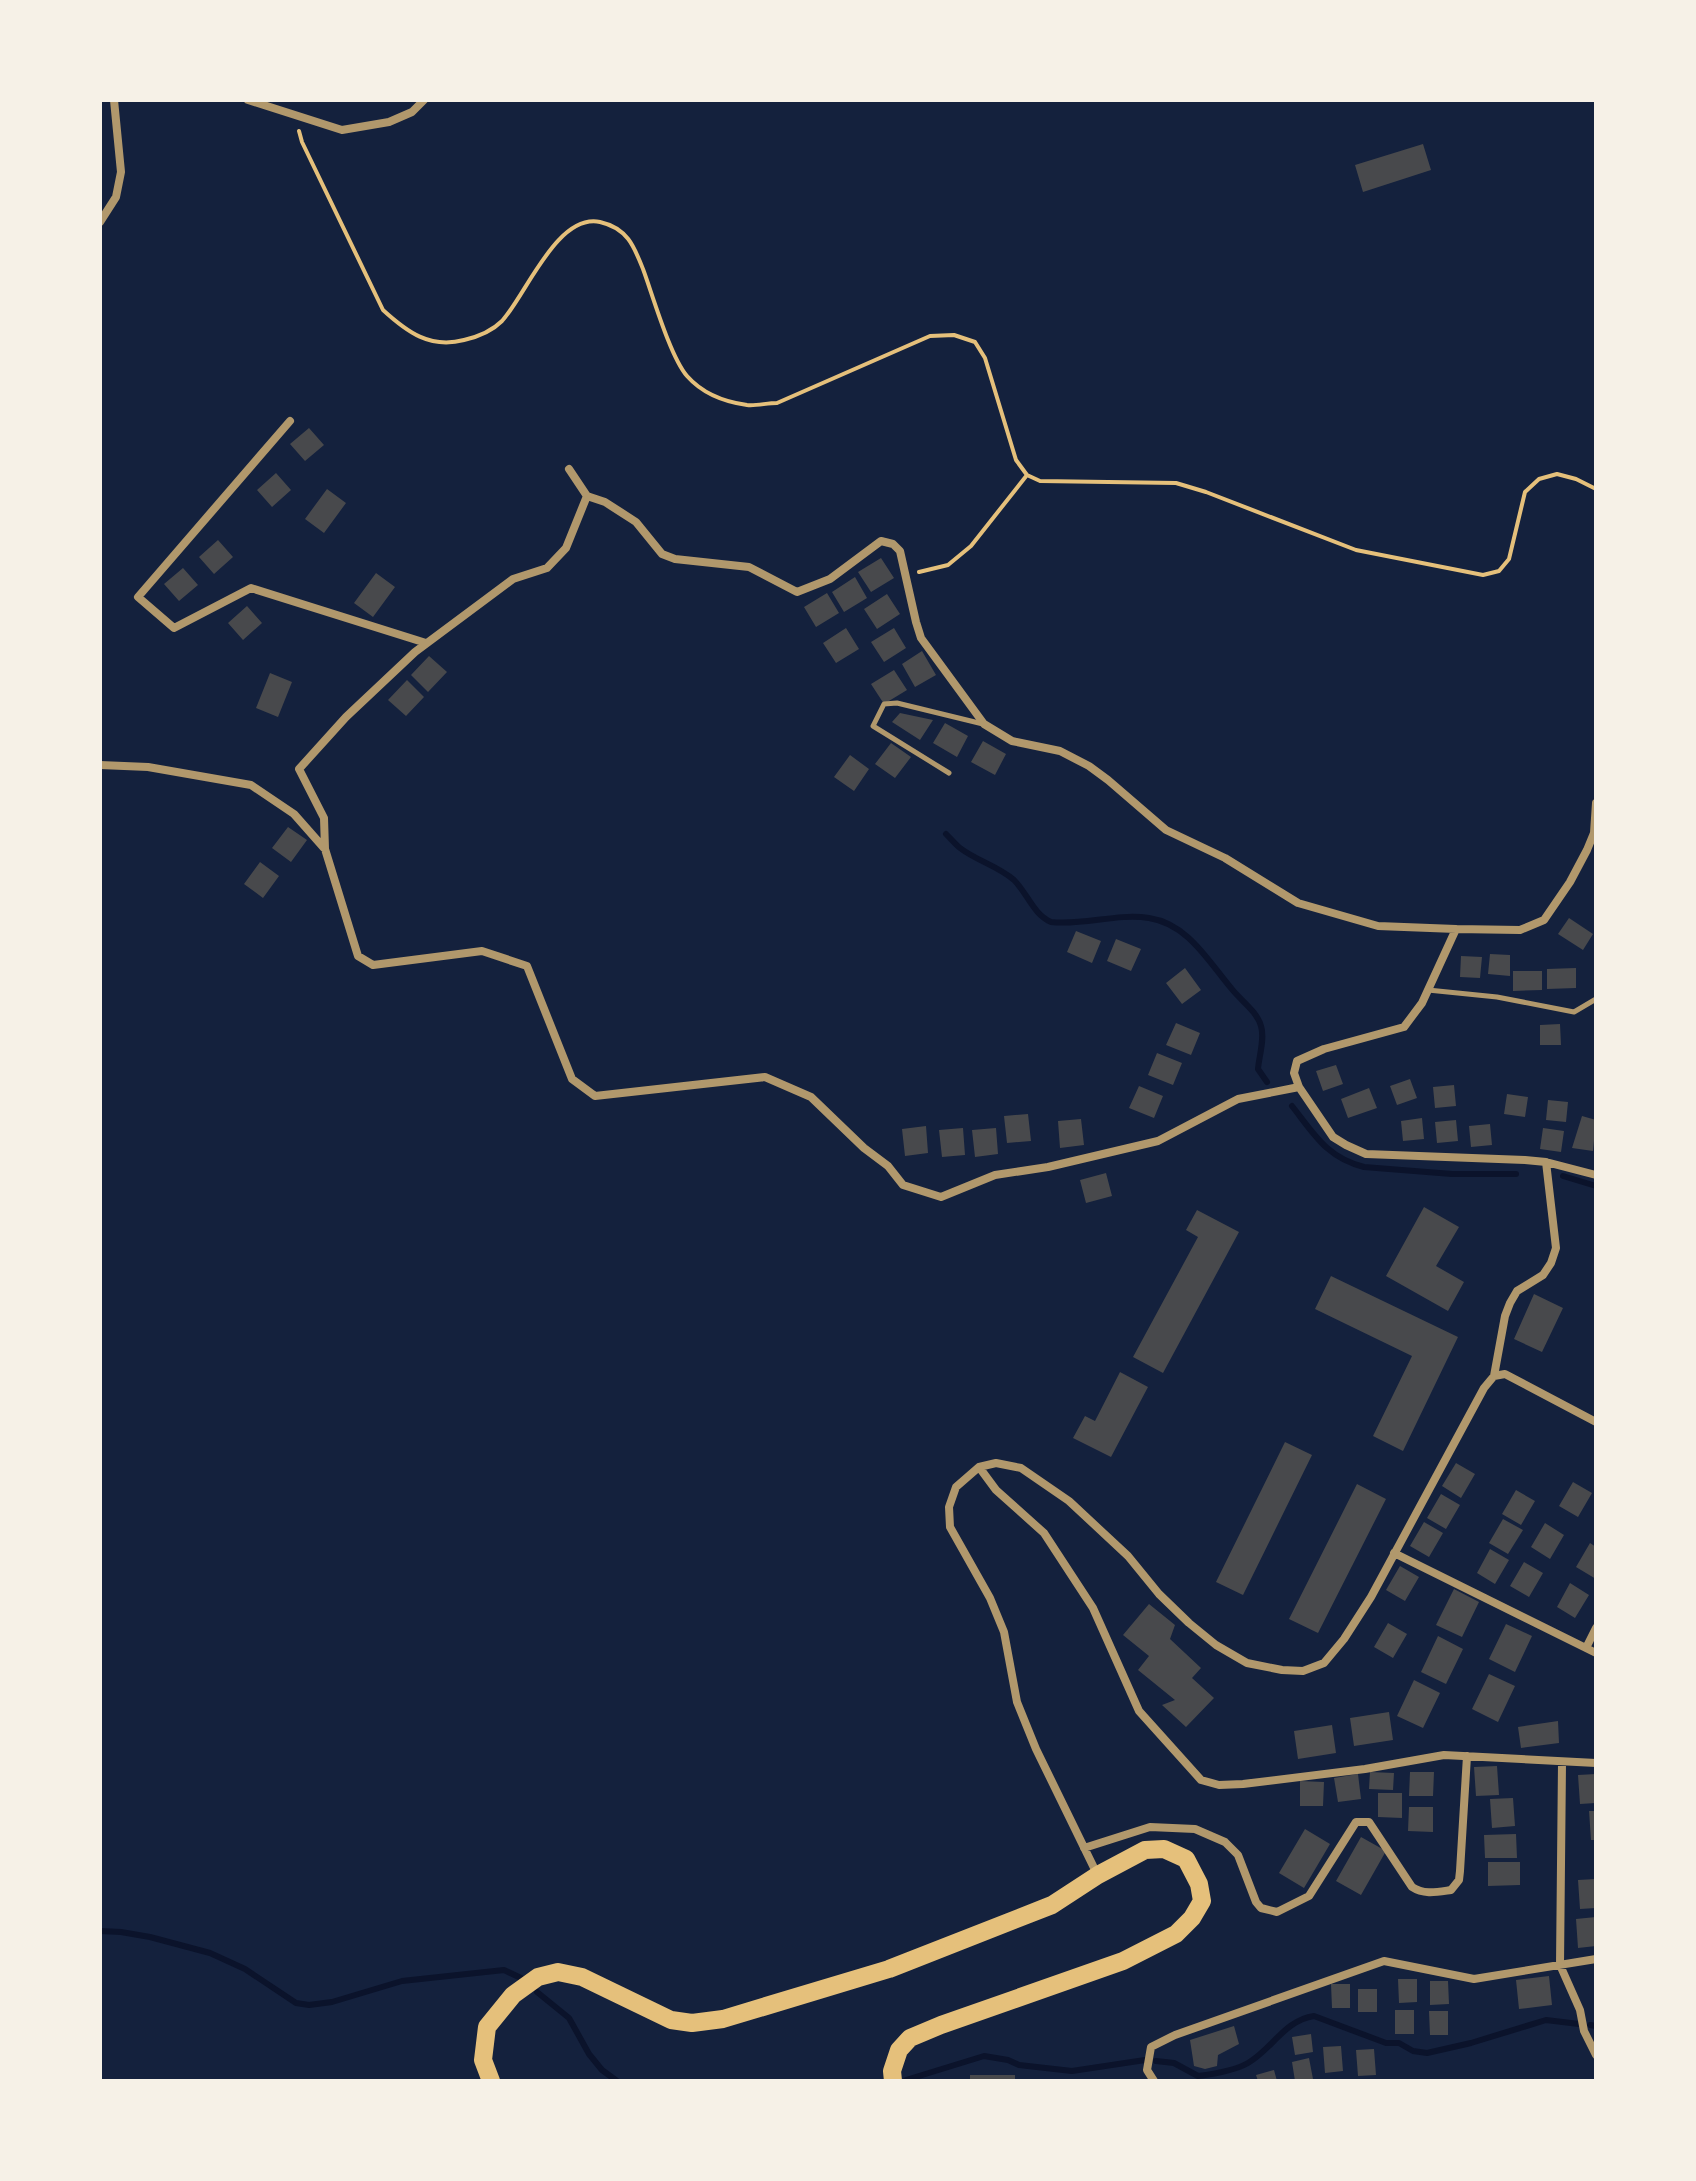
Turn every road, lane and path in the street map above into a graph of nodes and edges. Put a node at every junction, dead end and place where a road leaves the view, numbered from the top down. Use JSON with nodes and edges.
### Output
{"nodes":[{"id":1,"x":114,"y":100,"type":"edge"},
{"id":2,"x":248,"y":100,"type":"edge"},
{"id":3,"x":424,"y":100,"type":"edge"},
{"id":4,"x":296,"y":117,"type":"junction"},
{"id":5,"x":100,"y":222,"type":"edge"},
{"id":6,"x":290,"y":421,"type":"dead end"},
{"id":7,"x":569,"y":469,"type":"dead end"},
{"id":8,"x":1027,"y":475,"type":"junction"},
{"id":9,"x":1596,"y":489,"type":"edge"},
{"id":10,"x":587,"y":496,"type":"junction"},
{"id":11,"x":905,"y":576,"type":"junction"},
{"id":12,"x":426,"y":643,"type":"junction"},
{"id":13,"x":984,"y":724,"type":"junction"},
{"id":14,"x":100,"y":765,"type":"edge"},
{"id":15,"x":949,"y":773,"type":"dead end"},
{"id":16,"x":1596,"y":803,"type":"edge"},
{"id":17,"x":325,"y":849,"type":"junction"},
{"id":18,"x":1456,"y":929,"type":"junction"},
{"id":19,"x":1428,"y":990,"type":"junction"},
{"id":20,"x":1596,"y":999,"type":"edge"},
{"id":21,"x":1299,"y":1087,"type":"junction"},
{"id":22,"x":1546,"y":1162,"type":"junction"},
{"id":23,"x":1596,"y":1175,"type":"edge"},
{"id":24,"x":1494,"y":1376,"type":"junction"},
{"id":25,"x":1596,"y":1422,"type":"edge"},
{"id":26,"x":979,"y":1467,"type":"junction"},
{"id":27,"x":1394,"y":1553,"type":"junction"},
{"id":28,"x":1596,"y":1628,"type":"edge"},
{"id":29,"x":1586,"y":1648,"type":"junction"},
{"id":30,"x":1596,"y":1653,"type":"edge"},
{"id":31,"x":1467,"y":1756,"type":"junction"},
{"id":32,"x":1562,"y":1763,"type":"junction"},
{"id":33,"x":1596,"y":1763,"type":"edge"},
{"id":34,"x":1084,"y":1848,"type":"junction"},
{"id":35,"x":1098,"y":1875,"type":"junction"},
{"id":36,"x":1596,"y":1959,"type":"edge"},
{"id":37,"x":1560,"y":1965,"type":"junction"},
{"id":38,"x":1596,"y":2055,"type":"edge"},
{"id":39,"x":491,"y":2081,"type":"edge"},
{"id":40,"x":893,"y":2081,"type":"edge"},
{"id":41,"x":1154,"y":2081,"type":"edge"}],
"edges":[{"from":1,"to":5,"type":"street"},
{"from":2,"to":4,"type":"street"},
{"from":3,"to":4,"type":"street"},
{"from":4,"to":8,"type":"path"},
{"from":6,"to":12,"type":"street"},
{"from":7,"to":10,"type":"street"},
{"from":8,"to":9,"type":"path"},
{"from":8,"to":11,"type":"path"},
{"from":10,"to":11,"type":"street"},
{"from":10,"to":12,"type":"street"},
{"from":11,"to":13,"type":"street"},
{"from":12,"to":17,"type":"street"},
{"from":13,"to":15,"type":"lane"},
{"from":13,"to":18,"type":"street"},
{"from":14,"to":17,"type":"street"},
{"from":16,"to":18,"type":"street"},
{"from":17,"to":21,"type":"street"},
{"from":18,"to":19,"type":"street"},
{"from":19,"to":20,"type":"lane"},
{"from":19,"to":21,"type":"street"},
{"from":21,"to":22,"type":"street"},
{"from":22,"to":23,"type":"street"},
{"from":22,"to":24,"type":"street"},
{"from":24,"to":25,"type":"street"},
{"from":24,"to":27,"type":"street"},
{"from":26,"to":27,"type":"street"},
{"from":26,"to":31,"type":"street"},
{"from":26,"to":34,"type":"street"},
{"from":27,"to":29,"type":"street"},
{"from":28,"to":29,"type":"street"},
{"from":29,"to":30,"type":"street"},
{"from":31,"to":32,"type":"street"},
{"from":31,"to":34,"type":"street"},
{"from":32,"to":33,"type":"street"},
{"from":32,"to":37,"type":"street"},
{"from":34,"to":35,"type":"street"},
{"from":35,"to":39,"type":"main road"},
{"from":35,"to":40,"type":"main road"},
{"from":36,"to":37,"type":"street"},
{"from":37,"to":38,"type":"street"},
{"from":37,"to":41,"type":"street"}]}
